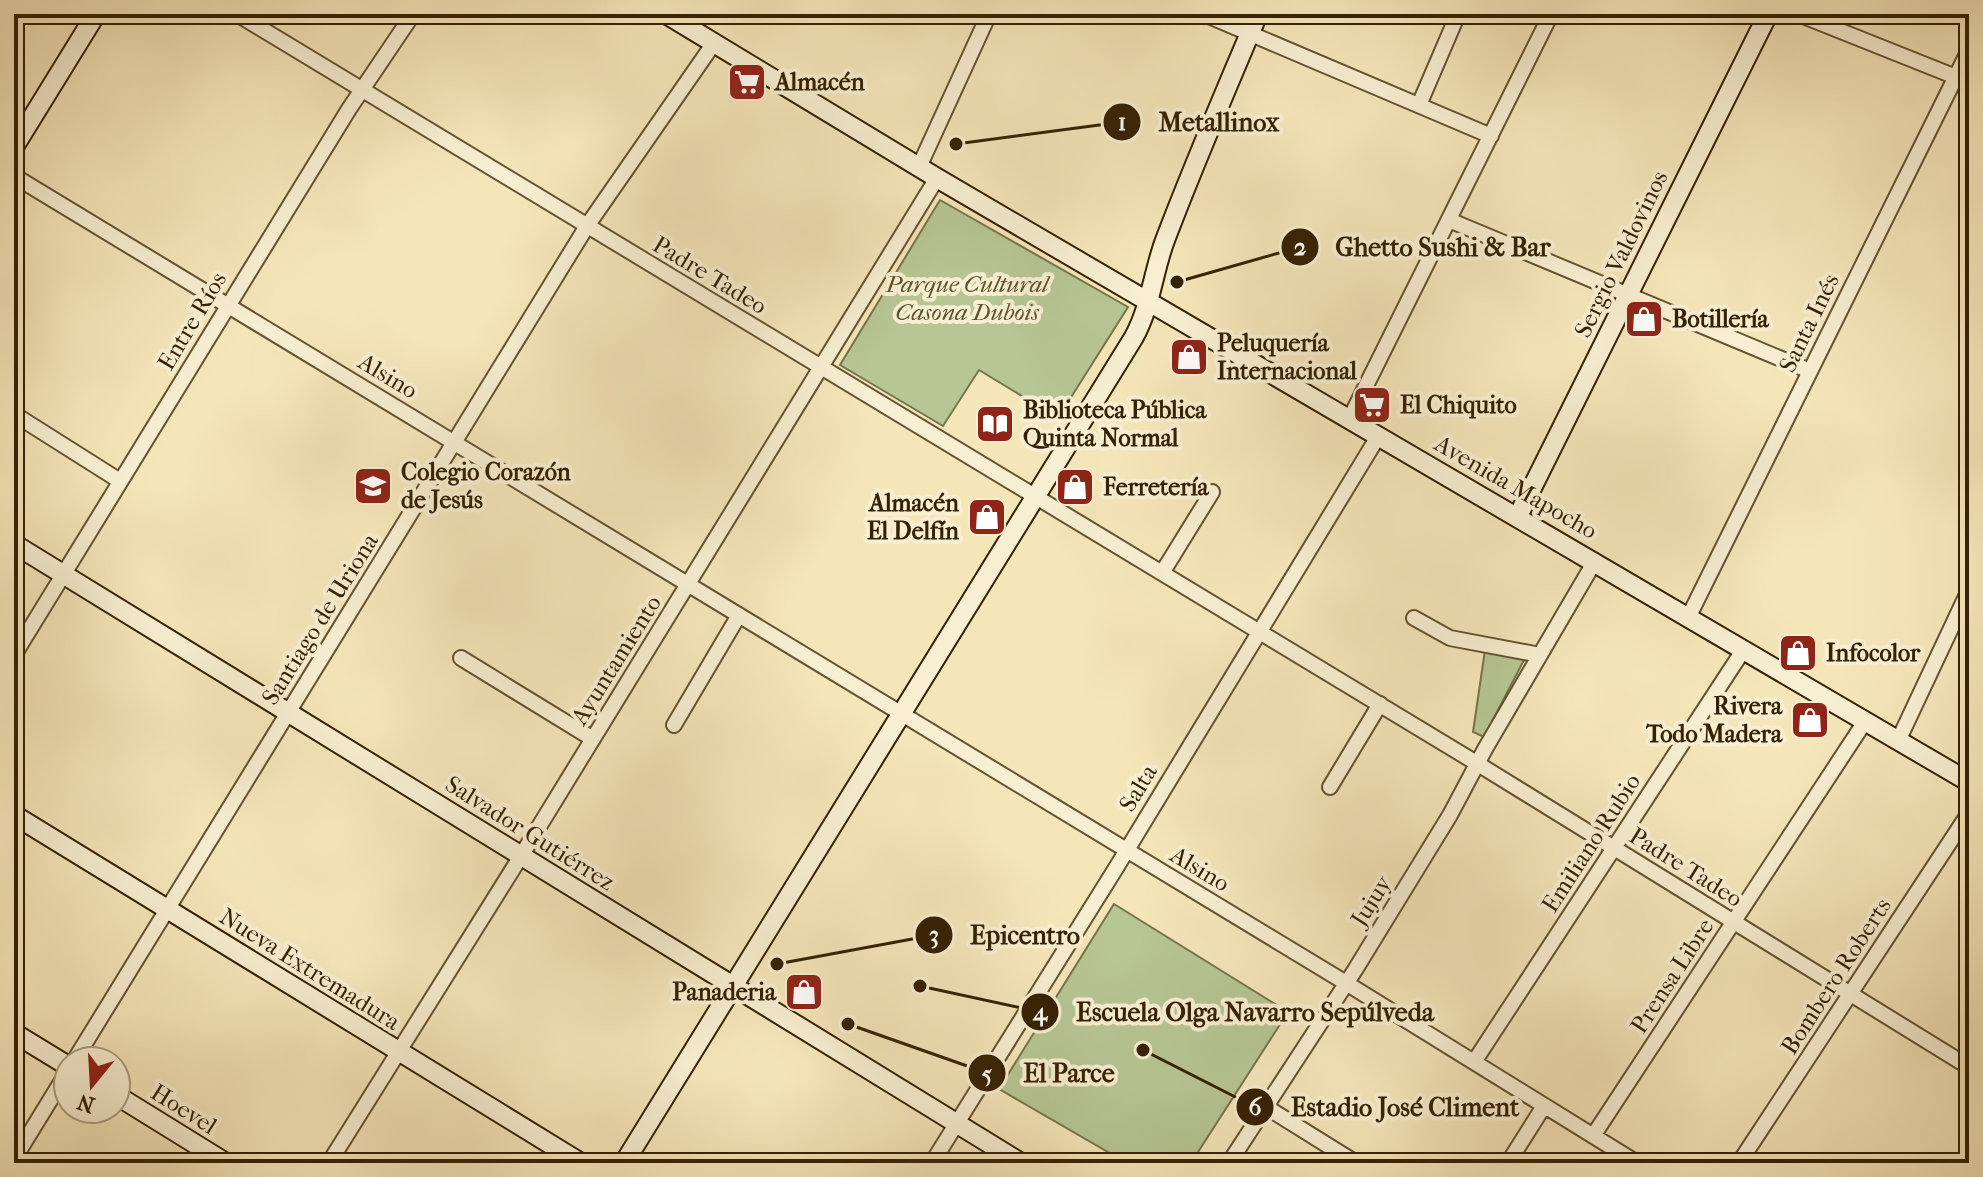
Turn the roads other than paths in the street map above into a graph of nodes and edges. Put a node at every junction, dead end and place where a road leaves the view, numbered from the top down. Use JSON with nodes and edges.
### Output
{"nodes":[{"id":1,"x":96,"y":14,"type":"edge"},
{"id":2,"x":237,"y":14,"type":"edge"},
{"id":3,"x":413,"y":14,"type":"edge"},
{"id":4,"x":666,"y":14,"type":"edge"},
{"id":5,"x":989,"y":14,"type":"edge"},
{"id":6,"x":1204,"y":14,"type":"edge"},
{"id":7,"x":1258,"y":14,"type":"edge"},
{"id":8,"x":1458,"y":14,"type":"edge"},
{"id":9,"x":1551,"y":14,"type":"edge"},
{"id":10,"x":1768,"y":14,"type":"edge"},
{"id":11,"x":1798,"y":14,"type":"edge"},
{"id":12,"x":688,"y":20,"type":"edge"},
{"id":13,"x":1250,"y":33,"type":"junction"},
{"id":14,"x":714,"y":43,"type":"junction"},
{"id":15,"x":1969,"y":50,"type":"edge"},
{"id":16,"x":1956,"y":77,"type":"junction"},
{"id":17,"x":362,"y":89,"type":"junction"},
{"id":18,"x":1419,"y":105,"type":"junction"},
{"id":19,"x":1491,"y":136,"type":"junction"},
{"id":20,"x":14,"y":147,"type":"edge"},
{"id":21,"x":919,"y":167,"type":"junction"},
{"id":22,"x":14,"y":176,"type":"edge"},
{"id":23,"x":937,"y":178,"type":"junction"},
{"id":24,"x":1449,"y":220,"type":"junction"},
{"id":25,"x":587,"y":226,"type":"junction"},
{"id":26,"x":1628,"y":295,"type":"junction"},
{"id":27,"x":1147,"y":299,"type":"junction"},
{"id":28,"x":228,"y":305,"type":"junction"},
{"id":29,"x":821,"y":367,"type":"junction"},
{"id":30,"x":1810,"y":371,"type":"junction"},
{"id":31,"x":14,"y":414,"type":"edge"},
{"id":32,"x":1350,"y":418,"type":"junction"},
{"id":33,"x":1379,"y":435,"type":"junction"},
{"id":34,"x":455,"y":442,"type":"junction"},
{"id":35,"x":120,"y":481,"type":"junction"},
{"id":36,"x":1212,"y":492,"type":"dead end"},
{"id":37,"x":1036,"y":497,"type":"junction"},
{"id":38,"x":1518,"y":516,"type":"junction"},
{"id":39,"x":14,"y":544,"type":"edge"},
{"id":40,"x":1595,"y":561,"type":"junction"},
{"id":41,"x":1162,"y":573,"type":"junction"},
{"id":42,"x":63,"y":574,"type":"junction"},
{"id":43,"x":688,"y":584,"type":"junction"},
{"id":44,"x":1969,"y":590,"type":"edge"},
{"id":45,"x":739,"y":615,"type":"junction"},
{"id":46,"x":1689,"y":616,"type":"junction"},
{"id":47,"x":1414,"y":618,"type":"dead end"},
{"id":48,"x":1259,"y":631,"type":"junction"},
{"id":49,"x":1744,"y":649,"type":"junction"},
{"id":50,"x":14,"y":655,"type":"edge"},
{"id":51,"x":1540,"y":655,"type":"junction"},
{"id":52,"x":461,"y":658,"type":"dead end"},
{"id":53,"x":1380,"y":704,"type":"junction"},
{"id":54,"x":288,"y":713,"type":"junction"},
{"id":55,"x":902,"y":713,"type":"junction"},
{"id":56,"x":1866,"y":720,"type":"junction"},
{"id":57,"x":674,"y":725,"type":"dead end"},
{"id":58,"x":593,"y":739,"type":"junction"},
{"id":59,"x":1899,"y":739,"type":"junction"},
{"id":60,"x":1478,"y":764,"type":"junction"},
{"id":61,"x":1969,"y":782,"type":"edge"},
{"id":62,"x":1330,"y":787,"type":"dead end"},
{"id":63,"x":1969,"y":813,"type":"edge"},
{"id":64,"x":14,"y":815,"type":"edge"},
{"id":65,"x":1614,"y":848,"type":"junction"},
{"id":66,"x":1127,"y":850,"type":"junction"},
{"id":67,"x":521,"y":856,"type":"junction"},
{"id":68,"x":168,"y":909,"type":"junction"},
{"id":69,"x":1734,"y":922,"type":"junction"},
{"id":70,"x":1346,"y":983,"type":"junction"},
{"id":71,"x":733,"y":986,"type":"junction"},
{"id":72,"x":1850,"y":994,"type":"junction"},
{"id":73,"x":14,"y":1033,"type":"edge"},
{"id":74,"x":84,"y":1045,"type":"edge"},
{"id":75,"x":399,"y":1051,"type":"junction"},
{"id":76,"x":52,"y":1058,"type":"edge"},
{"id":77,"x":1474,"y":1062,"type":"junction"},
{"id":78,"x":1969,"y":1067,"type":"edge"},
{"id":79,"x":52,"y":1096,"type":"edge"},
{"id":80,"x":132,"y":1105,"type":"edge"},
{"id":81,"x":1544,"y":1106,"type":"junction"},
{"id":82,"x":1266,"y":1107,"type":"junction"},
{"id":83,"x":957,"y":1124,"type":"junction"},
{"id":84,"x":1593,"y":1136,"type":"junction"},
{"id":85,"x":14,"y":1159,"type":"edge"},
{"id":86,"x":226,"y":1163,"type":"edge"},
{"id":87,"x":329,"y":1163,"type":"edge"},
{"id":88,"x":581,"y":1163,"type":"edge"},
{"id":89,"x":624,"y":1163,"type":"edge"},
{"id":90,"x":932,"y":1163,"type":"edge"},
{"id":91,"x":1021,"y":1163,"type":"edge"},
{"id":92,"x":1229,"y":1163,"type":"edge"},
{"id":93,"x":1356,"y":1163,"type":"edge"},
{"id":94,"x":1508,"y":1163,"type":"edge"},
{"id":95,"x":1637,"y":1163,"type":"edge"},
{"id":96,"x":1739,"y":1163,"type":"edge"}],
"edges":[{"from":1,"to":20,"type":"main road"},
{"from":2,"to":17,"type":"street","name":"Padre Tadeo"},
{"from":3,"to":17,"type":"street","name":"Entre Ríos"},
{"from":4,"to":12,"type":"main road","name":"Avenida Mapocho"},
{"from":5,"to":21,"type":"street"},
{"from":6,"to":13,"type":"street"},
{"from":7,"to":13,"type":"main road"},
{"from":8,"to":18,"type":"street"},
{"from":9,"to":19,"type":"street"},
{"from":10,"to":26,"type":"main road","name":"Sergio Valdovinos"},
{"from":11,"to":16,"type":"street"},
{"from":12,"to":14,"type":"main road","name":"Avenida Mapocho"},
{"from":13,"to":18,"type":"street"},
{"from":13,"to":27,"type":"main road"},
{"from":14,"to":21,"type":"main road","name":"Avenida Mapocho"},
{"from":14,"to":25,"type":"street","name":"Santiago de Uriona"},
{"from":15,"to":16,"type":"street","name":"Santa Inés"},
{"from":16,"to":30,"type":"street","name":"Santa Inés"},
{"from":17,"to":25,"type":"street","name":"Padre Tadeo"},
{"from":17,"to":28,"type":"street","name":"Entre Ríos"},
{"from":18,"to":19,"type":"street"},
{"from":19,"to":24,"type":"street"},
{"from":21,"to":23,"type":"main road","name":"Avenida Mapocho"},
{"from":22,"to":28,"type":"street","name":"Alsino"},
{"from":23,"to":27,"type":"main road","name":"Avenida Mapocho"},
{"from":23,"to":29,"type":"street","name":"Ayuntamiento"},
{"from":24,"to":26,"type":"street"},
{"from":24,"to":32,"type":"street"},
{"from":25,"to":29,"type":"street","name":"Padre Tadeo"},
{"from":25,"to":34,"type":"street","name":"Santiago de Uriona"},
{"from":26,"to":30,"type":"street"},
{"from":26,"to":38,"type":"main road","name":"Sergio Valdovinos"},
{"from":27,"to":32,"type":"main road","name":"Avenida Mapocho"},
{"from":27,"to":37,"type":"main road"},
{"from":28,"to":34,"type":"street","name":"Alsino"},
{"from":28,"to":35,"type":"street","name":"Entre Ríos"},
{"from":29,"to":37,"type":"street","name":"Padre Tadeo"},
{"from":29,"to":43,"type":"street","name":"Ayuntamiento"},
{"from":30,"to":46,"type":"street","name":"Santa Inés"},
{"from":31,"to":35,"type":"street"},
{"from":32,"to":33,"type":"main road","name":"Avenida Mapocho"},
{"from":33,"to":38,"type":"main road","name":"Avenida Mapocho"},
{"from":33,"to":48,"type":"street","name":"Salta"},
{"from":34,"to":43,"type":"street","name":"Alsino"},
{"from":34,"to":54,"type":"street","name":"Santiago de Uriona"},
{"from":35,"to":42,"type":"street","name":"Entre Ríos"},
{"from":36,"to":41,"type":"street"},
{"from":37,"to":41,"type":"street","name":"Padre Tadeo"},
{"from":37,"to":55,"type":"main road"},
{"from":38,"to":40,"type":"main road","name":"Avenida Mapocho"},
{"from":39,"to":42,"type":"main road","name":"Salvador Gutiérrez"},
{"from":40,"to":46,"type":"main road","name":"Avenida Mapocho"},
{"from":40,"to":51,"type":"street","name":"Jujuy"},
{"from":41,"to":48,"type":"street","name":"Padre Tadeo"},
{"from":42,"to":50,"type":"street","name":"Entre Ríos"},
{"from":42,"to":54,"type":"main road","name":"Salvador Gutiérrez"},
{"from":43,"to":45,"type":"street","name":"Alsino"},
{"from":43,"to":58,"type":"street","name":"Ayuntamiento"},
{"from":44,"to":59,"type":"street"},
{"from":45,"to":55,"type":"street","name":"Alsino"},
{"from":45,"to":57,"type":"street"},
{"from":46,"to":49,"type":"main road","name":"Avenida Mapocho"},
{"from":47,"to":51,"type":"street"},
{"from":48,"to":53,"type":"street","name":"Padre Tadeo"},
{"from":48,"to":66,"type":"street","name":"Salta"},
{"from":49,"to":56,"type":"main road","name":"Avenida Mapocho"},
{"from":49,"to":65,"type":"street","name":"Emiliano Rubio"},
{"from":51,"to":60,"type":"street","name":"Jujuy"},
{"from":52,"to":58,"type":"street"},
{"from":53,"to":60,"type":"street","name":"Padre Tadeo"},
{"from":53,"to":62,"type":"street"},
{"from":54,"to":67,"type":"main road","name":"Salvador Gutiérrez"},
{"from":54,"to":68,"type":"street","name":"Santiago de Uriona"},
{"from":55,"to":66,"type":"street","name":"Alsino"},
{"from":55,"to":71,"type":"main road"},
{"from":56,"to":59,"type":"main road","name":"Avenida Mapocho"},
{"from":56,"to":69,"type":"street","name":"Prensa Libre"},
{"from":58,"to":67,"type":"street","name":"Ayuntamiento"},
{"from":59,"to":61,"type":"main road","name":"Avenida Mapocho"},
{"from":60,"to":65,"type":"street","name":"Padre Tadeo"},
{"from":60,"to":70,"type":"street","name":"Jujuy"},
{"from":63,"to":72,"type":"street","name":"Bombero Roberts"},
{"from":64,"to":68,"type":"main road","name":"Nueva Extremadura"},
{"from":65,"to":69,"type":"street","name":"Padre Tadeo"},
{"from":65,"to":77,"type":"street","name":"Emiliano Rubio"},
{"from":66,"to":70,"type":"street","name":"Alsino"},
{"from":66,"to":83,"type":"street","name":"Salta"},
{"from":67,"to":71,"type":"main road","name":"Salvador Gutiérrez"},
{"from":67,"to":75,"type":"street","name":"Ayuntamiento"},
{"from":68,"to":74,"type":"street","name":"Santiago de Uriona"},
{"from":68,"to":75,"type":"main road","name":"Nueva Extremadura"},
{"from":69,"to":72,"type":"street","name":"Padre Tadeo"},
{"from":69,"to":84,"type":"street","name":"Prensa Libre"},
{"from":70,"to":77,"type":"street","name":"Alsino"},
{"from":70,"to":82,"type":"street","name":"Jujuy"},
{"from":71,"to":83,"type":"main road","name":"Salvador Gutiérrez"},
{"from":71,"to":89,"type":"main road"},
{"from":72,"to":78,"type":"street","name":"Padre Tadeo"},
{"from":72,"to":96,"type":"street","name":"Bombero Roberts"},
{"from":73,"to":76,"type":"main road"},
{"from":75,"to":87,"type":"street","name":"Ayuntamiento"},
{"from":75,"to":88,"type":"main road","name":"Nueva Extremadura"},
{"from":77,"to":81,"type":"street","name":"Alsino"},
{"from":79,"to":85,"type":"street"},
{"from":80,"to":86,"type":"main road","name":"Hoevel"},
{"from":81,"to":84,"type":"street","name":"Alsino"},
{"from":81,"to":94,"type":"street"},
{"from":82,"to":92,"type":"street","name":"Jujuy"},
{"from":82,"to":93,"type":"street"},
{"from":83,"to":90,"type":"street","name":"Salta"},
{"from":83,"to":91,"type":"main road","name":"Salvador Gutiérrez"},
{"from":84,"to":95,"type":"street","name":"Alsino"}]}
